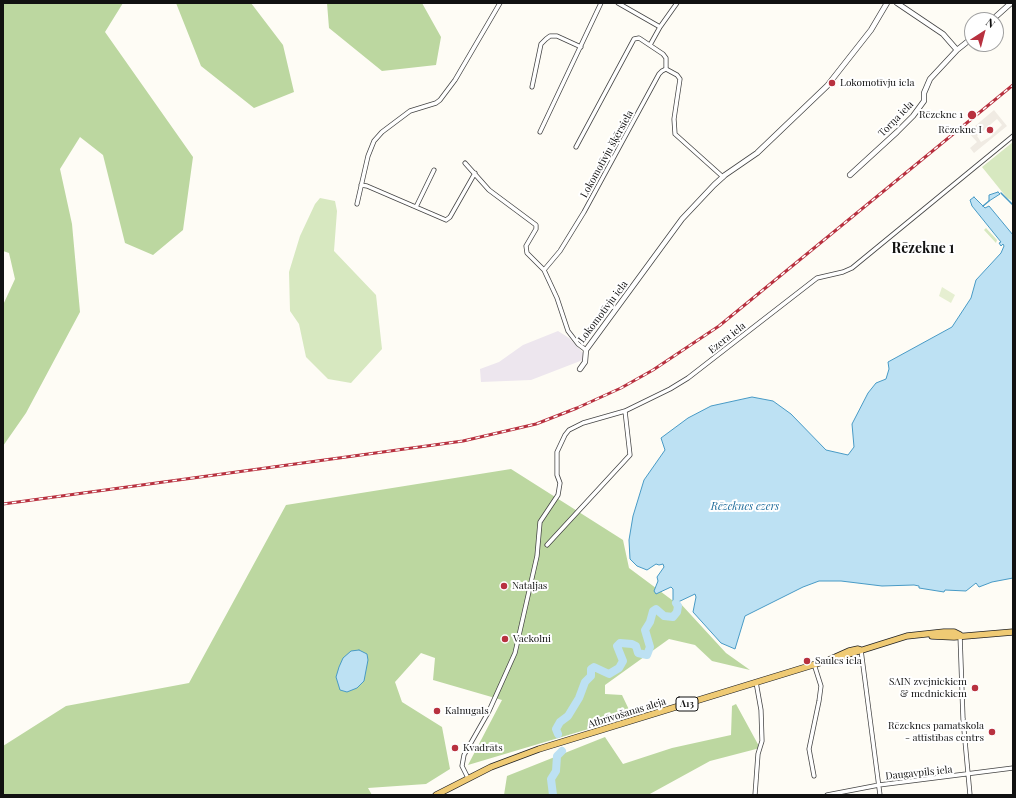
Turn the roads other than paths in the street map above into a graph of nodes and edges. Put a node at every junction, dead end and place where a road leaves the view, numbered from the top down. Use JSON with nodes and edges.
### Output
{"nodes":[{"id":1,"x":500,"y":3,"type":"edge"},
{"id":2,"x":601,"y":3,"type":"edge"},
{"id":3,"x":618,"y":3,"type":"edge"},
{"id":4,"x":677,"y":3,"type":"edge"},
{"id":5,"x":888,"y":3,"type":"edge"},
{"id":6,"x":897,"y":3,"type":"edge"},
{"id":7,"x":1011,"y":3,"type":"edge"},
{"id":8,"x":1001,"y":12,"type":"edge"},
{"id":9,"x":660,"y":27,"type":"junction"},
{"id":10,"x":964,"y":44,"type":"edge"},
{"id":11,"x":650,"y":45,"type":"junction"},
{"id":12,"x":581,"y":47,"type":"junction"},
{"id":13,"x":957,"y":50,"type":"junction"},
{"id":14,"x":666,"y":69,"type":"junction"},
{"id":15,"x":532,"y":87,"type":"dead end"},
{"id":16,"x":540,"y":132,"type":"dead end"},
{"id":17,"x":1013,"y":136,"type":"edge"},
{"id":18,"x":576,"y":147,"type":"dead end"},
{"id":19,"x":465,"y":163,"type":"dead end"},
{"id":20,"x":434,"y":170,"type":"dead end"},
{"id":21,"x":475,"y":173,"type":"junction"},
{"id":22,"x":850,"y":175,"type":"dead end"},
{"id":23,"x":723,"y":177,"type":"junction"},
{"id":24,"x":361,"y":185,"type":"junction"},
{"id":25,"x":357,"y":204,"type":"dead end"},
{"id":26,"x":416,"y":207,"type":"junction"},
{"id":27,"x":544,"y":270,"type":"junction"},
{"id":28,"x":586,"y":350,"type":"junction"},
{"id":29,"x":580,"y":370,"type":"dead end"},
{"id":30,"x":625,"y":411,"type":"junction"},
{"id":31,"x":547,"y":544,"type":"dead end"},
{"id":32,"x":1013,"y":632,"type":"edge"},
{"id":33,"x":960,"y":636,"type":"junction"},
{"id":34,"x":861,"y":650,"type":"junction"},
{"id":35,"x":814,"y":664,"type":"junction"},
{"id":36,"x":756,"y":682,"type":"junction"},
{"id":37,"x":1013,"y":768,"type":"edge"},
{"id":38,"x":968,"y":775,"type":"junction"},
{"id":39,"x":814,"y":776,"type":"dead end"},
{"id":40,"x":468,"y":778,"type":"junction"},
{"id":41,"x":879,"y":785,"type":"junction"},
{"id":42,"x":436,"y":795,"type":"edge"},
{"id":43,"x":755,"y":795,"type":"edge"},
{"id":44,"x":827,"y":795,"type":"edge"},
{"id":45,"x":880,"y":795,"type":"edge"},
{"id":46,"x":970,"y":795,"type":"edge"}],
"edges":[{"from":1,"to":24,"type":"street"},
{"from":2,"to":12,"type":"street"},
{"from":3,"to":9,"type":"street"},
{"from":4,"to":9,"type":"street"},
{"from":5,"to":23,"type":"street","name":"Lokomotīvju iela"},
{"from":6,"to":13,"type":"street"},
{"from":7,"to":8,"type":"street"},
{"from":9,"to":11,"type":"street"},
{"from":10,"to":13,"type":"street","name":"Torņa iela"},
{"from":11,"to":14,"type":"street"},
{"from":11,"to":18,"type":"street"},
{"from":12,"to":15,"type":"street"},
{"from":12,"to":16,"type":"street"},
{"from":13,"to":22,"type":"street","name":"Torņa iela"},
{"from":14,"to":23,"type":"street"},
{"from":14,"to":27,"type":"street","name":"Lokomotīvju šķērsiela"},
{"from":17,"to":30,"type":"street","name":"Ezera iela"},
{"from":19,"to":21,"type":"street"},
{"from":20,"to":26,"type":"street"},
{"from":21,"to":26,"type":"street"},
{"from":21,"to":27,"type":"street"},
{"from":23,"to":28,"type":"street","name":"Lokomotīvju iela"},
{"from":24,"to":25,"type":"street"},
{"from":24,"to":26,"type":"street"},
{"from":27,"to":28,"type":"street"},
{"from":28,"to":29,"type":"street","name":"Lokomotīvju iela"},
{"from":30,"to":31,"type":"street"},
{"from":30,"to":40,"type":"street","name":"Ezera iela"},
{"from":32,"to":33,"type":"main road","name":"Atbrīvošanas aleja","number":"A13"},
{"from":33,"to":34,"type":"main road","name":"Atbrīvošanas aleja","number":"A13"},
{"from":33,"to":38,"type":"street"},
{"from":34,"to":35,"type":"main road","name":"Atbrīvošanas aleja","number":"A13"},
{"from":34,"to":41,"type":"street"},
{"from":35,"to":36,"type":"main road","name":"Atbrīvošanas aleja","number":"A13"},
{"from":35,"to":39,"type":"street"},
{"from":36,"to":40,"type":"main road","name":"Atbrīvošanas aleja","number":"A13"},
{"from":36,"to":43,"type":"street"},
{"from":37,"to":38,"type":"street","name":"Daugavpils iela"},
{"from":38,"to":41,"type":"street","name":"Daugavpils iela"},
{"from":38,"to":46,"type":"street"},
{"from":40,"to":42,"type":"main road","number":"A13"},
{"from":41,"to":44,"type":"street","name":"Daugavpils iela"},
{"from":41,"to":45,"type":"street"}]}
